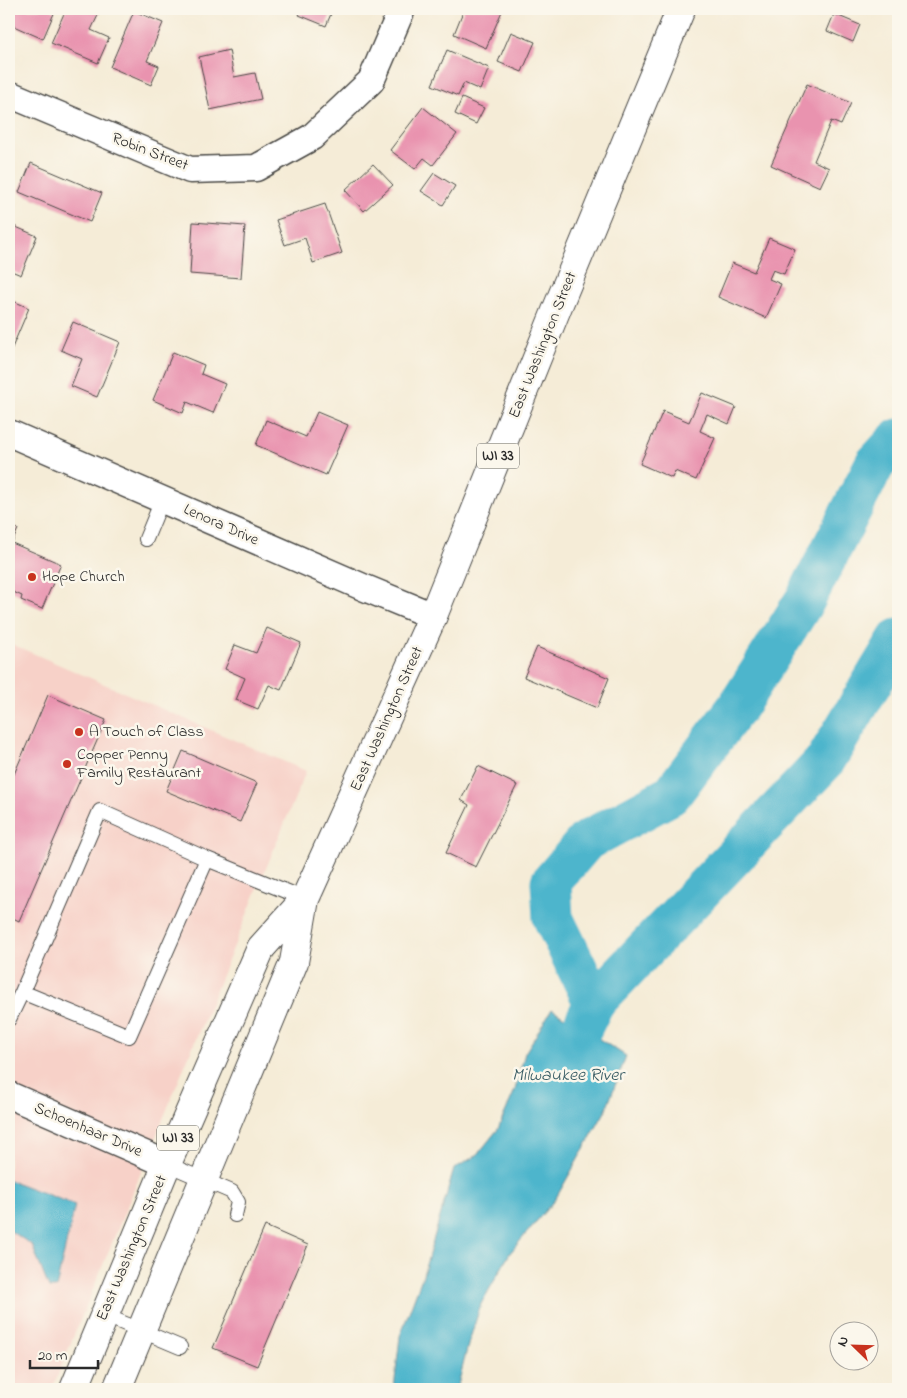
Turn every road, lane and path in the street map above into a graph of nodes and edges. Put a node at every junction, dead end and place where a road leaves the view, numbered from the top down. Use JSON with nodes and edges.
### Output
{"nodes":[{"id":1,"x":402,"y":9,"type":"edge"},
{"id":2,"x":682,"y":9,"type":"edge"},
{"id":3,"x":9,"y":94,"type":"edge"},
{"id":4,"x":9,"y":433,"type":"edge"},
{"id":5,"x":162,"y":500,"type":"junction"},
{"id":6,"x":146,"y":539,"type":"dead end"},
{"id":7,"x":433,"y":616,"type":"junction"},
{"id":8,"x":207,"y":859,"type":"junction"},
{"id":9,"x":305,"y":900,"type":"junction"},
{"id":10,"x":22,"y":992,"type":"junction"},
{"id":11,"x":9,"y":1017,"type":"edge"},
{"id":12,"x":9,"y":1096,"type":"edge"},
{"id":13,"x":167,"y":1164,"type":"junction"},
{"id":14,"x":204,"y":1179,"type":"junction"},
{"id":15,"x":236,"y":1216,"type":"dead end"},
{"id":16,"x":104,"y":1315,"type":"junction"},
{"id":17,"x":141,"y":1330,"type":"junction"},
{"id":18,"x":180,"y":1347,"type":"dead end"},
{"id":19,"x":74,"y":1389,"type":"edge"},
{"id":20,"x":117,"y":1389,"type":"edge"}],
"edges":[{"from":1,"to":3,"type":"street","name":"Robin Street"},
{"from":2,"to":7,"type":"main road","name":"East Washington Street","number":"WI 33"},
{"from":4,"to":5,"type":"street","name":"Lenora Drive"},
{"from":5,"to":6,"type":"lane"},
{"from":5,"to":7,"type":"street","name":"Lenora Drive"},
{"from":7,"to":9,"type":"main road","name":"East Washington Street","number":"WI 33"},
{"from":8,"to":9,"type":"lane"},
{"from":8,"to":10,"type":"lane"},
{"from":8,"to":10,"type":"lane"},
{"from":9,"to":13,"type":"main road","name":"East Washington Street","number":"WI 33"},
{"from":9,"to":14,"type":"main road","name":"East Washington Street","number":"WI 33"},
{"from":10,"to":11,"type":"lane"},
{"from":12,"to":13,"type":"street","name":"Schoenhaar Drive"},
{"from":13,"to":14,"type":"lane"},
{"from":13,"to":16,"type":"main road","name":"East Washington Street","number":"WI 33"},
{"from":14,"to":15,"type":"lane"},
{"from":14,"to":17,"type":"main road","name":"East Washington Street","number":"WI 33"},
{"from":16,"to":17,"type":"lane"},
{"from":16,"to":19,"type":"main road","name":"East Washington Street","number":"WI 33"},
{"from":17,"to":18,"type":"lane"},
{"from":17,"to":20,"type":"main road","name":"East Washington Street","number":"WI 33"}]}
